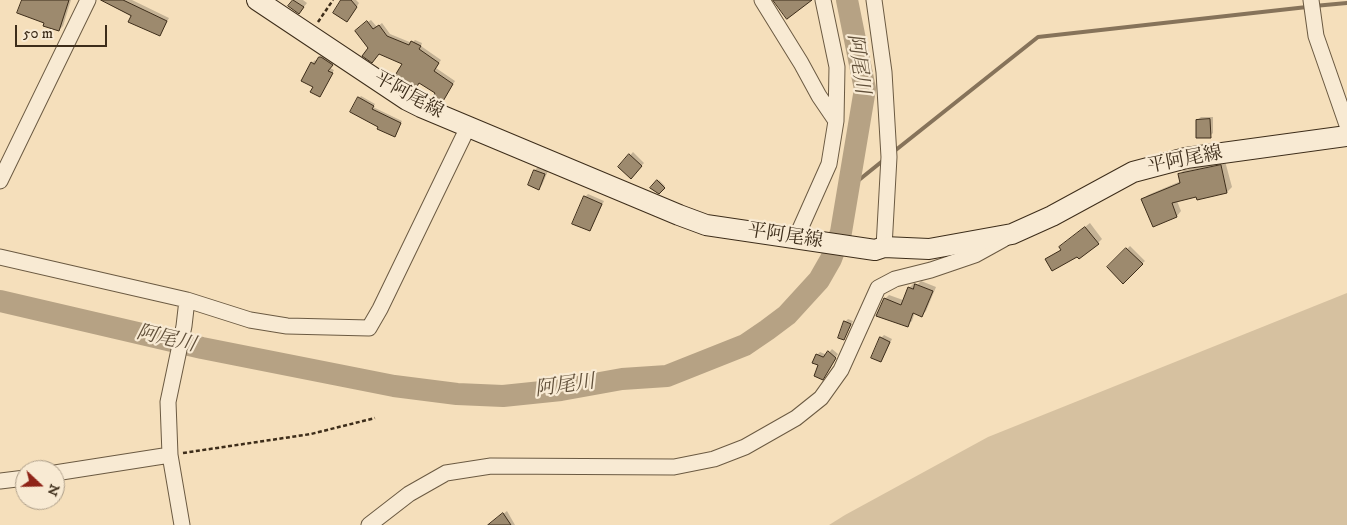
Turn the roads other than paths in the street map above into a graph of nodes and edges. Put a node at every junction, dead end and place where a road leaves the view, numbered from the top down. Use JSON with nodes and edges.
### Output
{"nodes":[{"id":1,"x":88,"y":0,"type":"edge"},
{"id":2,"x":257,"y":0,"type":"edge"},
{"id":3,"x":762,"y":0,"type":"edge"},
{"id":4,"x":823,"y":0,"type":"edge"},
{"id":5,"x":874,"y":0,"type":"edge"},
{"id":6,"x":1311,"y":0,"type":"edge"},
{"id":7,"x":836,"y":121,"type":"junction"},
{"id":8,"x":1347,"y":125,"type":"edge"},
{"id":9,"x":468,"y":128,"type":"junction"},
{"id":10,"x":1347,"y":136,"type":"edge"},
{"id":11,"x":0,"y":181,"type":"edge"},
{"id":12,"x":1012,"y":234,"type":"junction"},
{"id":13,"x":800,"y":239,"type":"junction"},
{"id":14,"x":880,"y":248,"type":"junction"},
{"id":15,"x":0,"y":257,"type":"edge"},
{"id":16,"x":186,"y":300,"type":"junction"},
{"id":17,"x":170,"y":455,"type":"junction"},
{"id":18,"x":65,"y":471,"type":"edge"},
{"id":19,"x":15,"y":479,"type":"edge"},
{"id":20,"x":0,"y":481,"type":"edge"},
{"id":21,"x":182,"y":525,"type":"edge"},
{"id":22,"x":369,"y":525,"type":"edge"}],
"edges":[{"from":1,"to":11,"type":"street"},
{"from":2,"to":9,"type":"main road","name":"平阿尾線"},
{"from":3,"to":7,"type":"street"},
{"from":4,"to":7,"type":"street"},
{"from":5,"to":14,"type":"street"},
{"from":6,"to":8,"type":"street"},
{"from":7,"to":13,"type":"street"},
{"from":9,"to":13,"type":"main road","name":"平阿尾線"},
{"from":9,"to":16,"type":"street"},
{"from":10,"to":12,"type":"main road","name":"平阿尾線"},
{"from":12,"to":14,"type":"main road","name":"平阿尾線"},
{"from":12,"to":22,"type":"street"},
{"from":13,"to":14,"type":"main road","name":"平阿尾線"},
{"from":15,"to":16,"type":"street"},
{"from":16,"to":17,"type":"street"},
{"from":17,"to":18,"type":"street"},
{"from":17,"to":21,"type":"street"},
{"from":19,"to":20,"type":"street"}]}
